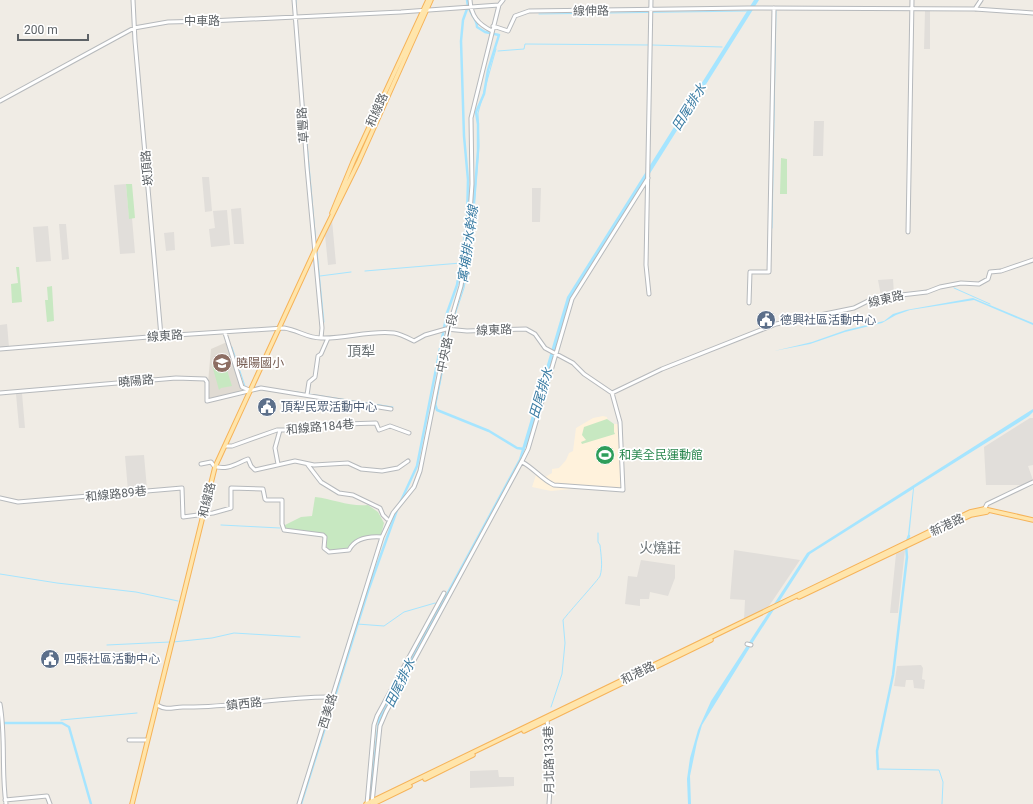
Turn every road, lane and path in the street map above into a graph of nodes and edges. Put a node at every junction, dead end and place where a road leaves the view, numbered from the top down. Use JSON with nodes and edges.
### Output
{"nodes":[{"id":1,"x":133,"y":0,"type":"edge"},
{"id":2,"x":294,"y":0,"type":"edge"},
{"id":3,"x":428,"y":0,"type":"edge"},
{"id":4,"x":431,"y":0,"type":"edge"},
{"id":5,"x":470,"y":0,"type":"edge"},
{"id":6,"x":503,"y":0,"type":"edge"},
{"id":7,"x":651,"y":0,"type":"edge"},
{"id":8,"x":912,"y":0,"type":"edge"},
{"id":9,"x":981,"y":0,"type":"edge"},
{"id":10,"x":499,"y":5,"type":"junction"},
{"id":11,"x":468,"y":7,"type":"junction"},
{"id":12,"x":774,"y":8,"type":"junction"},
{"id":13,"x":912,"y":9,"type":"junction"},
{"id":14,"x":974,"y":9,"type":"junction"},
{"id":15,"x":427,"y":10,"type":"junction"},
{"id":16,"x":651,"y":10,"type":"junction"},
{"id":17,"x":422,"y":11,"type":"junction"},
{"id":18,"x":1033,"y":13,"type":"edge"},
{"id":19,"x":295,"y":17,"type":"junction"},
{"id":20,"x":494,"y":26,"type":"junction"},
{"id":21,"x":134,"y":28,"type":"junction"},
{"id":22,"x":492,"y":31,"type":"junction"},
{"id":23,"x":395,"y":77,"type":"junction"},
{"id":24,"x":0,"y":101,"type":"edge"},
{"id":25,"x":648,"y":178,"type":"junction"},
{"id":26,"x":908,"y":232,"type":"dead end"},
{"id":27,"x":315,"y":250,"type":"junction"},
{"id":28,"x":1033,"y":260,"type":"edge"},
{"id":29,"x":649,"y":294,"type":"dead end"},
{"id":30,"x":749,"y":303,"type":"dead end"},
{"id":31,"x":279,"y":329,"type":"junction"},
{"id":32,"x":448,"y":330,"type":"junction"},
{"id":33,"x":225,"y":333,"type":"junction"},
{"id":34,"x":161,"y":336,"type":"junction"},
{"id":35,"x":321,"y":338,"type":"junction"},
{"id":36,"x":328,"y":338,"type":"junction"},
{"id":37,"x":0,"y":349,"type":"edge"},
{"id":38,"x":556,"y":354,"type":"junction"},
{"id":39,"x":250,"y":390,"type":"junction"},
{"id":40,"x":0,"y":393,"type":"edge"},
{"id":41,"x":612,"y":393,"type":"junction"},
{"id":42,"x":307,"y":395,"type":"junction"},
{"id":43,"x":391,"y":409,"type":"dead end"},
{"id":44,"x":280,"y":430,"type":"junction"},
{"id":45,"x":409,"y":433,"type":"dead end"},
{"id":46,"x":225,"y":446,"type":"junction"},
{"id":47,"x":408,"y":460,"type":"dead end"},
{"id":48,"x":522,"y":462,"type":"junction"},
{"id":49,"x":201,"y":464,"type":"dead end"},
{"id":50,"x":278,"y":464,"type":"junction"},
{"id":51,"x":307,"y":464,"type":"junction"},
{"id":52,"x":215,"y":467,"type":"junction"},
{"id":53,"x":507,"y":478,"type":"dead end"},
{"id":54,"x":511,"y":480,"type":"junction"},
{"id":55,"x":1033,"y":482,"type":"edge"},
{"id":56,"x":0,"y":498,"type":"edge"},
{"id":57,"x":984,"y":510,"type":"junction"},
{"id":58,"x":203,"y":514,"type":"junction"},
{"id":59,"x":387,"y":519,"type":"dead end"},
{"id":60,"x":1033,"y":522,"type":"edge"},
{"id":61,"x":382,"y":537,"type":"junction"},
{"id":62,"x":904,"y":544,"type":"joint"},
{"id":63,"x":444,"y":593,"type":"dead end"},
{"id":64,"x":747,"y":644,"type":"dead end"},
{"id":65,"x":751,"y":646,"type":"dead end"},
{"id":66,"x":333,"y":697,"type":"junction"},
{"id":67,"x":0,"y":704,"type":"edge"},
{"id":68,"x":157,"y":705,"type":"junction"},
{"id":69,"x":547,"y":719,"type":"junction"},
{"id":70,"x":374,"y":725,"type":"junction"},
{"id":71,"x":380,"y":726,"type":"junction"},
{"id":72,"x":129,"y":740,"type":"dead end"},
{"id":73,"x":147,"y":740,"type":"junction"},
{"id":74,"x":6,"y":802,"type":"edge"},
{"id":75,"x":370,"y":803,"type":"edge"},
{"id":76,"x":50,"y":804,"type":"edge"},
{"id":77,"x":132,"y":804,"type":"edge"},
{"id":78,"x":299,"y":804,"type":"edge"},
{"id":79,"x":549,"y":804,"type":"edge"}],
"edges":[{"from":1,"to":21,"type":"street","name":"崁頂路"},
{"from":2,"to":19,"type":"street","name":"草豐路"},
{"from":3,"to":17,"type":"main road","name":"和線路"},
{"from":4,"to":15,"type":"main road","name":"和線路"},
{"from":5,"to":11,"type":"street"},
{"from":6,"to":10,"type":"street"},
{"from":7,"to":16,"type":"street"},
{"from":8,"to":13,"type":"street"},
{"from":9,"to":14,"type":"street"},
{"from":10,"to":11,"type":"street"},
{"from":10,"to":20,"type":"street","name":"中央路一段"},
{"from":11,"to":15,"type":"street"},
{"from":11,"to":22,"type":"street"},
{"from":12,"to":13,"type":"street","name":"線伸路"},
{"from":12,"to":16,"type":"street","name":"線伸路"},
{"from":12,"to":30,"type":"street"},
{"from":13,"to":14,"type":"street","name":"線伸路"},
{"from":13,"to":26,"type":"street"},
{"from":14,"to":18,"type":"street","name":"線伸路"},
{"from":15,"to":17,"type":"street"},
{"from":15,"to":23,"type":"main road","name":"和線路"},
{"from":16,"to":20,"type":"street","name":"線伸路"},
{"from":16,"to":25,"type":"street"},
{"from":17,"to":19,"type":"street","name":"中車路"},
{"from":17,"to":23,"type":"main road","name":"和線路"},
{"from":19,"to":21,"type":"street","name":"中車路"},
{"from":19,"to":27,"type":"street","name":"草豐路"},
{"from":20,"to":22,"type":"street","name":"中央路一段"},
{"from":21,"to":24,"type":"street","name":"中車路"},
{"from":21,"to":34,"type":"street","name":"崁頂路"},
{"from":22,"to":32,"type":"street","name":"中央路一段"},
{"from":23,"to":27,"type":"main road","name":"和線路"},
{"from":25,"to":29,"type":"street"},
{"from":25,"to":38,"type":"street"},
{"from":27,"to":31,"type":"main road","name":"和線路"},
{"from":27,"to":35,"type":"street","name":"草豐路"},
{"from":28,"to":41,"type":"street","name":"線東路"},
{"from":31,"to":33,"type":"street","name":"線東路"},
{"from":31,"to":35,"type":"street","name":"線東路"},
{"from":31,"to":39,"type":"main road","name":"和線路"},
{"from":32,"to":36,"type":"street","name":"線東路"},
{"from":32,"to":38,"type":"street","name":"線東路"},
{"from":32,"to":61,"type":"street","name":"中央路一段"},
{"from":33,"to":34,"type":"street","name":"線東路"},
{"from":33,"to":39,"type":"street"},
{"from":34,"to":37,"type":"street","name":"線東路"},
{"from":35,"to":36,"type":"street","name":"線東路"},
{"from":36,"to":42,"type":"street"},
{"from":38,"to":41,"type":"street","name":"線東路"},
{"from":38,"to":48,"type":"street"},
{"from":39,"to":40,"type":"street","name":"曉陽路"},
{"from":39,"to":42,"type":"street"},
{"from":39,"to":46,"type":"main road","name":"和線路"},
{"from":41,"to":48,"type":"street"},
{"from":42,"to":43,"type":"street"},
{"from":44,"to":45,"type":"street","name":"和線路184巷"},
{"from":44,"to":46,"type":"street","name":"和線路184巷"},
{"from":44,"to":50,"type":"street"},
{"from":46,"to":52,"type":"main road","name":"和線路"},
{"from":47,"to":51,"type":"street"},
{"from":48,"to":54,"type":"street"},
{"from":49,"to":52,"type":"street"},
{"from":50,"to":51,"type":"street"},
{"from":50,"to":52,"type":"street"},
{"from":51,"to":59,"type":"street"},
{"from":52,"to":58,"type":"main road","name":"和線路"},
{"from":53,"to":54,"type":"street"},
{"from":54,"to":71,"type":"street"},
{"from":55,"to":57,"type":"street","name":"新港路"},
{"from":56,"to":58,"type":"street","name":"和線路89巷"},
{"from":57,"to":60,"type":"main road"},
{"from":57,"to":62,"type":"main road","name":"新港路"},
{"from":58,"to":61,"type":"street"},
{"from":58,"to":68,"type":"main road","name":"和線路"},
{"from":61,"to":66,"type":"street","name":"西美路"},
{"from":62,"to":69,"type":"main road","name":"和港路"},
{"from":63,"to":70,"type":"street"},
{"from":64,"to":65,"type":"street"},
{"from":66,"to":68,"type":"street","name":"鎮西路"},
{"from":66,"to":78,"type":"street","name":"西美路"},
{"from":67,"to":74,"type":"street"},
{"from":68,"to":73,"type":"main road","name":"和線路"},
{"from":69,"to":75,"type":"main road","name":"和港路"},
{"from":69,"to":79,"type":"street","name":"月北路133巷"},
{"from":70,"to":71,"type":"street"},
{"from":70,"to":75,"type":"street"},
{"from":71,"to":75,"type":"street"},
{"from":72,"to":73,"type":"street"},
{"from":73,"to":77,"type":"main road","name":"和線路"},
{"from":74,"to":76,"type":"street"}]}
